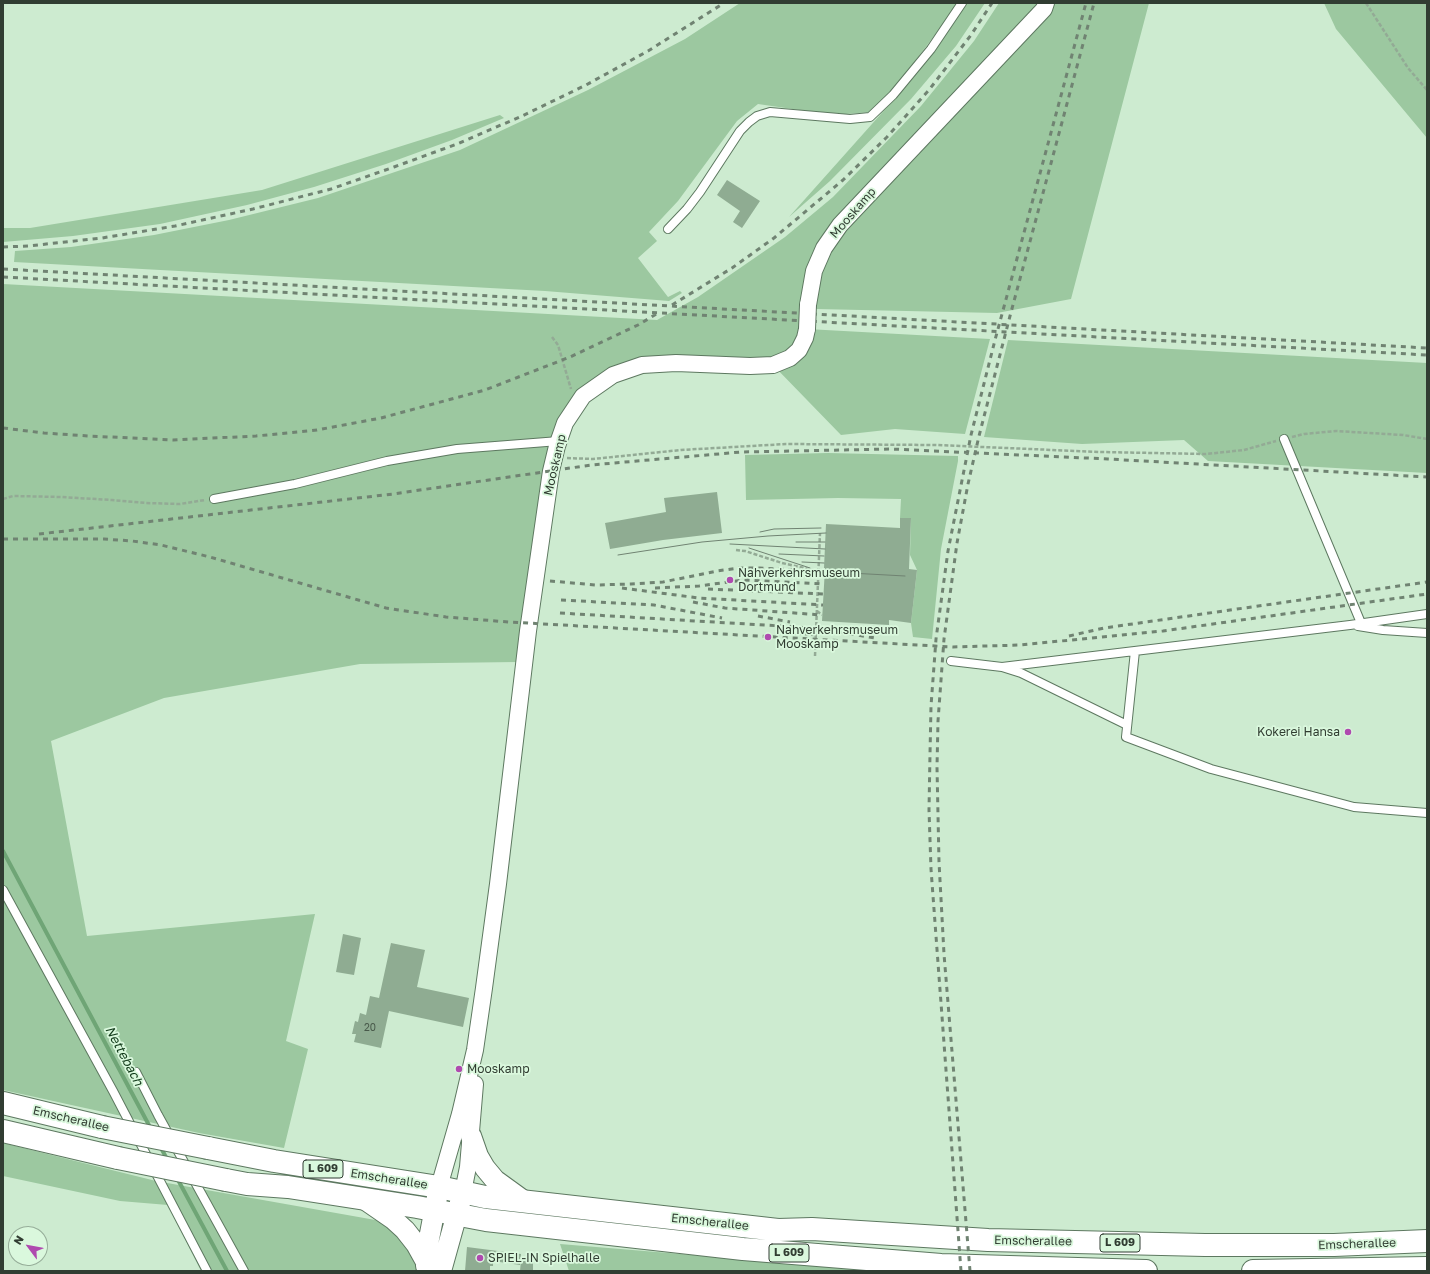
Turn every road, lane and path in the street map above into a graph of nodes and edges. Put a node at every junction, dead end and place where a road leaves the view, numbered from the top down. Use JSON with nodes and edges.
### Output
{"nodes":[{"id":1,"x":962,"y":3,"type":"edge"},
{"id":2,"x":1046,"y":3,"type":"edge"},
{"id":3,"x":1366,"y":3,"type":"edge"},
{"id":4,"x":1427,"y":90,"type":"edge"},
{"id":5,"x":668,"y":229,"type":"dead end"},
{"id":6,"x":552,"y":337,"type":"dead end"},
{"id":7,"x":576,"y":407,"type":"junction"},
{"id":8,"x":1284,"y":439,"type":"junction"},
{"id":9,"x":1427,"y":439,"type":"edge"},
{"id":10,"x":559,"y":441,"type":"junction"},
{"id":11,"x":555,"y":457,"type":"junction"},
{"id":12,"x":3,"y":499,"type":"edge"},
{"id":13,"x":214,"y":499,"type":"joint"},
{"id":14,"x":820,"y":534,"type":"dead end"},
{"id":15,"x":736,"y":550,"type":"dead end"},
{"id":16,"x":818,"y":571,"type":"junction"},
{"id":17,"x":817,"y":611,"type":"junction"},
{"id":18,"x":1427,"y":614,"type":"edge"},
{"id":19,"x":822,"y":615,"type":"dead end"},
{"id":20,"x":1361,"y":623,"type":"junction"},
{"id":21,"x":1350,"y":625,"type":"junction"},
{"id":22,"x":787,"y":633,"type":"dead end"},
{"id":23,"x":1427,"y":633,"type":"edge"},
{"id":24,"x":816,"y":635,"type":"junction"},
{"id":25,"x":1135,"y":651,"type":"junction"},
{"id":26,"x":815,"y":656,"type":"dead end"},
{"id":27,"x":951,"y":661,"type":"dead end"},
{"id":28,"x":1002,"y":667,"type":"junction"},
{"id":29,"x":1127,"y":725,"type":"junction"},
{"id":30,"x":1427,"y":813,"type":"edge"},
{"id":31,"x":3,"y":890,"type":"edge"},
{"id":32,"x":474,"y":1057,"type":"junction"},
{"id":33,"x":136,"y":1072,"type":"dead end"},
{"id":34,"x":3,"y":1103,"type":"edge"},
{"id":35,"x":3,"y":1131,"type":"edge"},
{"id":36,"x":471,"y":1136,"type":"junction"},
{"id":37,"x":439,"y":1187,"type":"junction"},
{"id":38,"x":463,"y":1192,"type":"junction"},
{"id":39,"x":364,"y":1199,"type":"junction"},
{"id":40,"x":524,"y":1201,"type":"junction"},
{"id":41,"x":435,"y":1210,"type":"junction"},
{"id":42,"x":457,"y":1215,"type":"junction"},
{"id":43,"x":1427,"y":1241,"type":"edge"},
{"id":44,"x":431,"y":1268,"type":"edge"},
{"id":45,"x":1427,"y":1268,"type":"edge"},
{"id":46,"x":207,"y":1271,"type":"edge"},
{"id":47,"x":244,"y":1271,"type":"edge"},
{"id":48,"x":1146,"y":1271,"type":"edge"},
{"id":49,"x":1254,"y":1271,"type":"edge"}],
"edges":[{"from":1,"to":5,"type":"lane"},
{"from":2,"to":7,"type":"street","name":"Mooskamp","bridge":true},
{"from":3,"to":4,"type":"path"},
{"from":6,"to":7,"type":"path"},
{"from":7,"to":10,"type":"street","name":"Mooskamp"},
{"from":8,"to":9,"type":"path"},
{"from":8,"to":11,"type":"path"},
{"from":8,"to":20,"type":"lane"},
{"from":10,"to":11,"type":"street","name":"Mooskamp"},
{"from":10,"to":13,"type":"lane"},
{"from":11,"to":32,"type":"street","name":"Mooskamp"},
{"from":12,"to":13,"type":"path"},
{"from":14,"to":16,"type":"path"},
{"from":15,"to":16,"type":"path"},
{"from":16,"to":17,"type":"path"},
{"from":17,"to":19,"type":"path"},
{"from":17,"to":24,"type":"path"},
{"from":18,"to":20,"type":"lane"},
{"from":20,"to":21,"type":"lane"},
{"from":21,"to":23,"type":"lane"},
{"from":21,"to":25,"type":"lane"},
{"from":22,"to":24,"type":"path"},
{"from":24,"to":26,"type":"path"},
{"from":25,"to":28,"type":"lane"},
{"from":25,"to":29,"type":"lane"},
{"from":27,"to":28,"type":"lane"},
{"from":28,"to":29,"type":"lane"},
{"from":29,"to":30,"type":"lane"},
{"from":31,"to":46,"type":"lane"},
{"from":32,"to":36,"type":"street","name":"Mooskamp"},
{"from":32,"to":37,"type":"street","name":"Mooskamp"},
{"from":33,"to":47,"type":"lane"},
{"from":34,"to":37,"type":"main road","name":"Emscherallee","number":"L 609","bridge":true},
{"from":35,"to":39,"type":"main road","name":"Emscherallee","number":"L 609","bridge":true},
{"from":36,"to":38,"type":"street","name":"Mooskamp"},
{"from":36,"to":40,"type":"street"},
{"from":37,"to":38,"type":"main road","name":"Emscherallee","number":"L 609"},
{"from":37,"to":41,"type":"street"},
{"from":38,"to":40,"type":"main road","name":"Emscherallee","number":"L 609"},
{"from":38,"to":42,"type":"street"},
{"from":39,"to":41,"type":"main road","name":"Emscherallee","number":"L 609"},
{"from":39,"to":44,"type":"street"},
{"from":40,"to":43,"type":"main road","name":"Emscherallee","number":"L 609"},
{"from":41,"to":42,"type":"main road","name":"Emscherallee","number":"L 609"},
{"from":41,"to":44,"type":"street"},
{"from":42,"to":44,"type":"street"},
{"from":42,"to":48,"type":"main road","name":"Emscherallee","number":"L 609"},
{"from":45,"to":49,"type":"main road","name":"Emscherallee"}]}
